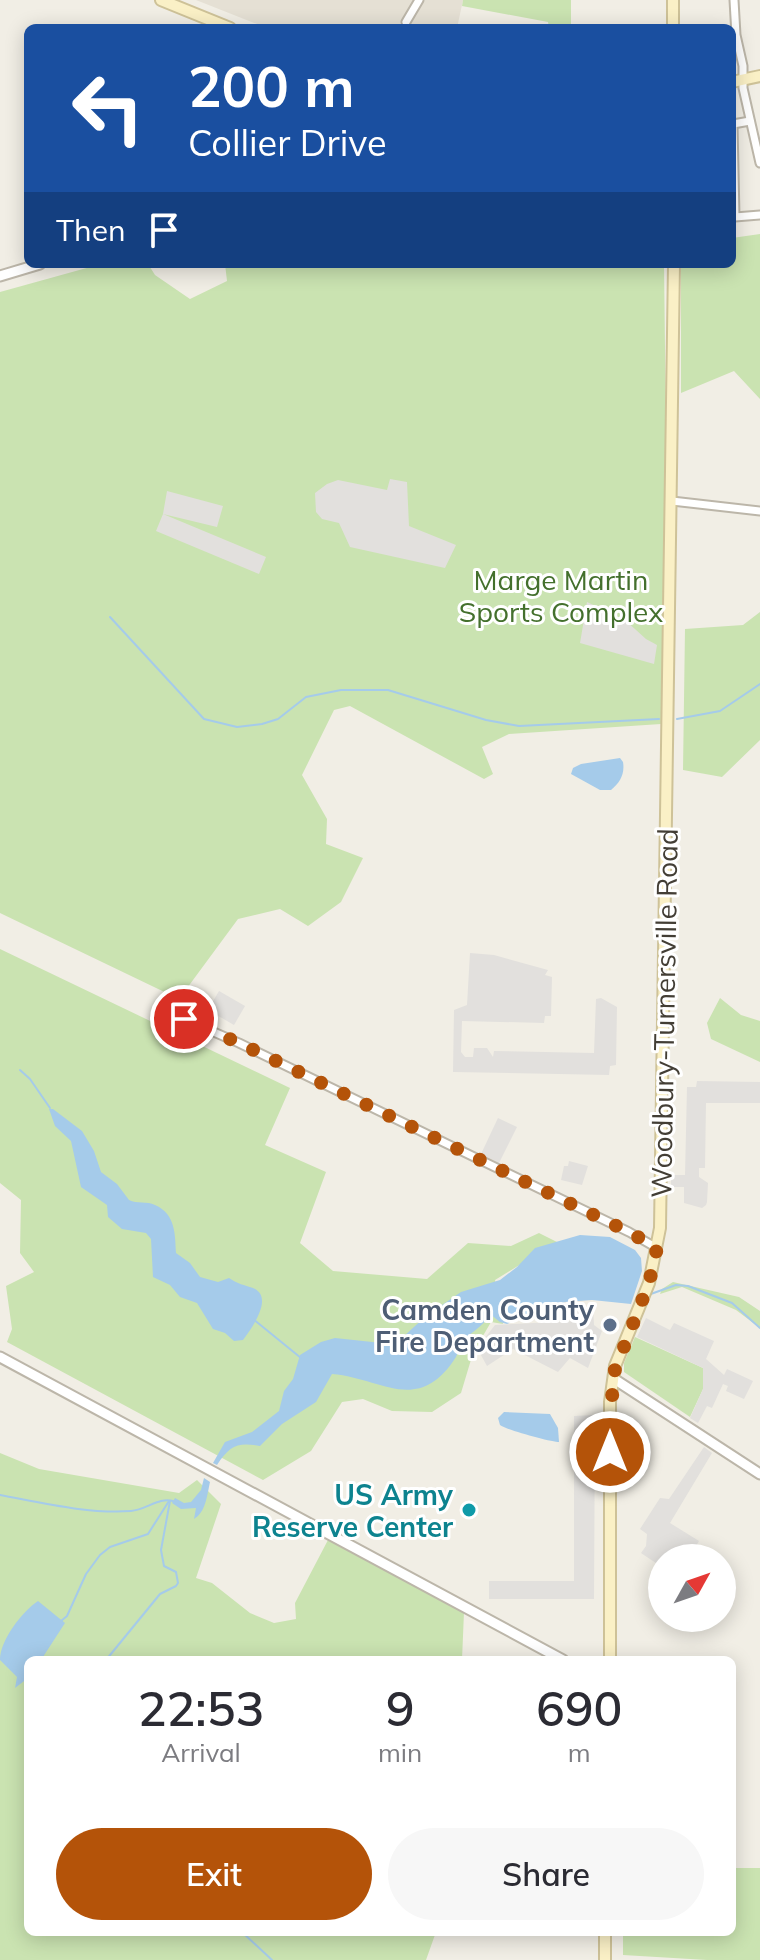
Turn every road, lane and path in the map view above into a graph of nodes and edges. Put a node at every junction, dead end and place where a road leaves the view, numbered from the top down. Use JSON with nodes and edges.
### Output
{"nodes":[{"id":1,"x":161,"y":0,"type":"edge"},
{"id":2,"x":419,"y":0,"type":"edge"},
{"id":3,"x":673,"y":0,"type":"edge"},
{"id":4,"x":734,"y":0,"type":"edge"},
{"id":5,"x":406,"y":22,"type":"dead end"},
{"id":6,"x":220,"y":24,"type":"edge"},
{"id":7,"x":673,"y":24,"type":"edge"},
{"id":8,"x":735,"y":24,"type":"edge"},
{"id":9,"x":736,"y":35,"type":"edge"},
{"id":10,"x":760,"y":76,"type":"edge"},
{"id":11,"x":738,"y":81,"type":"edge"},
{"id":12,"x":750,"y":121,"type":"junction"},
{"id":13,"x":736,"y":123,"type":"edge"},
{"id":14,"x":759,"y":154,"type":"edge"},
{"id":15,"x":760,"y":163,"type":"edge"},
{"id":16,"x":760,"y":215,"type":"edge"},
{"id":17,"x":736,"y":217,"type":"edge"},
{"id":18,"x":27,"y":268,"type":"edge"},
{"id":19,"x":674,"y":268,"type":"edge"},
{"id":20,"x":0,"y":276,"type":"edge"},
{"id":21,"x":672,"y":501,"type":"junction"},
{"id":22,"x":760,"y":511,"type":"edge"},
{"id":23,"x":184,"y":1019,"type":"dead end"},
{"id":24,"x":657,"y":1248,"type":"junction"},
{"id":25,"x":0,"y":1357,"type":"edge"},
{"id":26,"x":614,"y":1379,"type":"junction"},
{"id":27,"x":760,"y":1474,"type":"edge"},
{"id":28,"x":556,"y":1656,"type":"edge"},
{"id":29,"x":610,"y":1656,"type":"edge"},
{"id":30,"x":605,"y":1936,"type":"edge"},
{"id":31,"x":605,"y":1960,"type":"edge"}],
"edges":[{"from":1,"to":6,"type":"main road"},
{"from":2,"to":5,"type":"street"},
{"from":3,"to":7,"type":"main road"},
{"from":4,"to":8,"type":"street"},
{"from":9,"to":11,"type":"street"},
{"from":10,"to":11,"type":"main road"},
{"from":11,"to":12,"type":"street"},
{"from":12,"to":13,"type":"street"},
{"from":12,"to":14,"type":"street"},
{"from":14,"to":15,"type":"street"},
{"from":16,"to":17,"type":"street"},
{"from":18,"to":20,"type":"street"},
{"from":19,"to":21,"type":"main road","name":"Woodbury-Turnersville Road"},
{"from":21,"to":22,"type":"street"},
{"from":21,"to":24,"type":"main road","name":"Woodbury-Turnersville Road"},
{"from":23,"to":24,"type":"street"},
{"from":24,"to":26,"type":"main road","name":"Woodbury-Turnersville Road"},
{"from":25,"to":28,"type":"street"},
{"from":26,"to":27,"type":"street"},
{"from":26,"to":29,"type":"main road","name":"Woodbury-Turnersville Road"},
{"from":30,"to":31,"type":"main road"}]}
